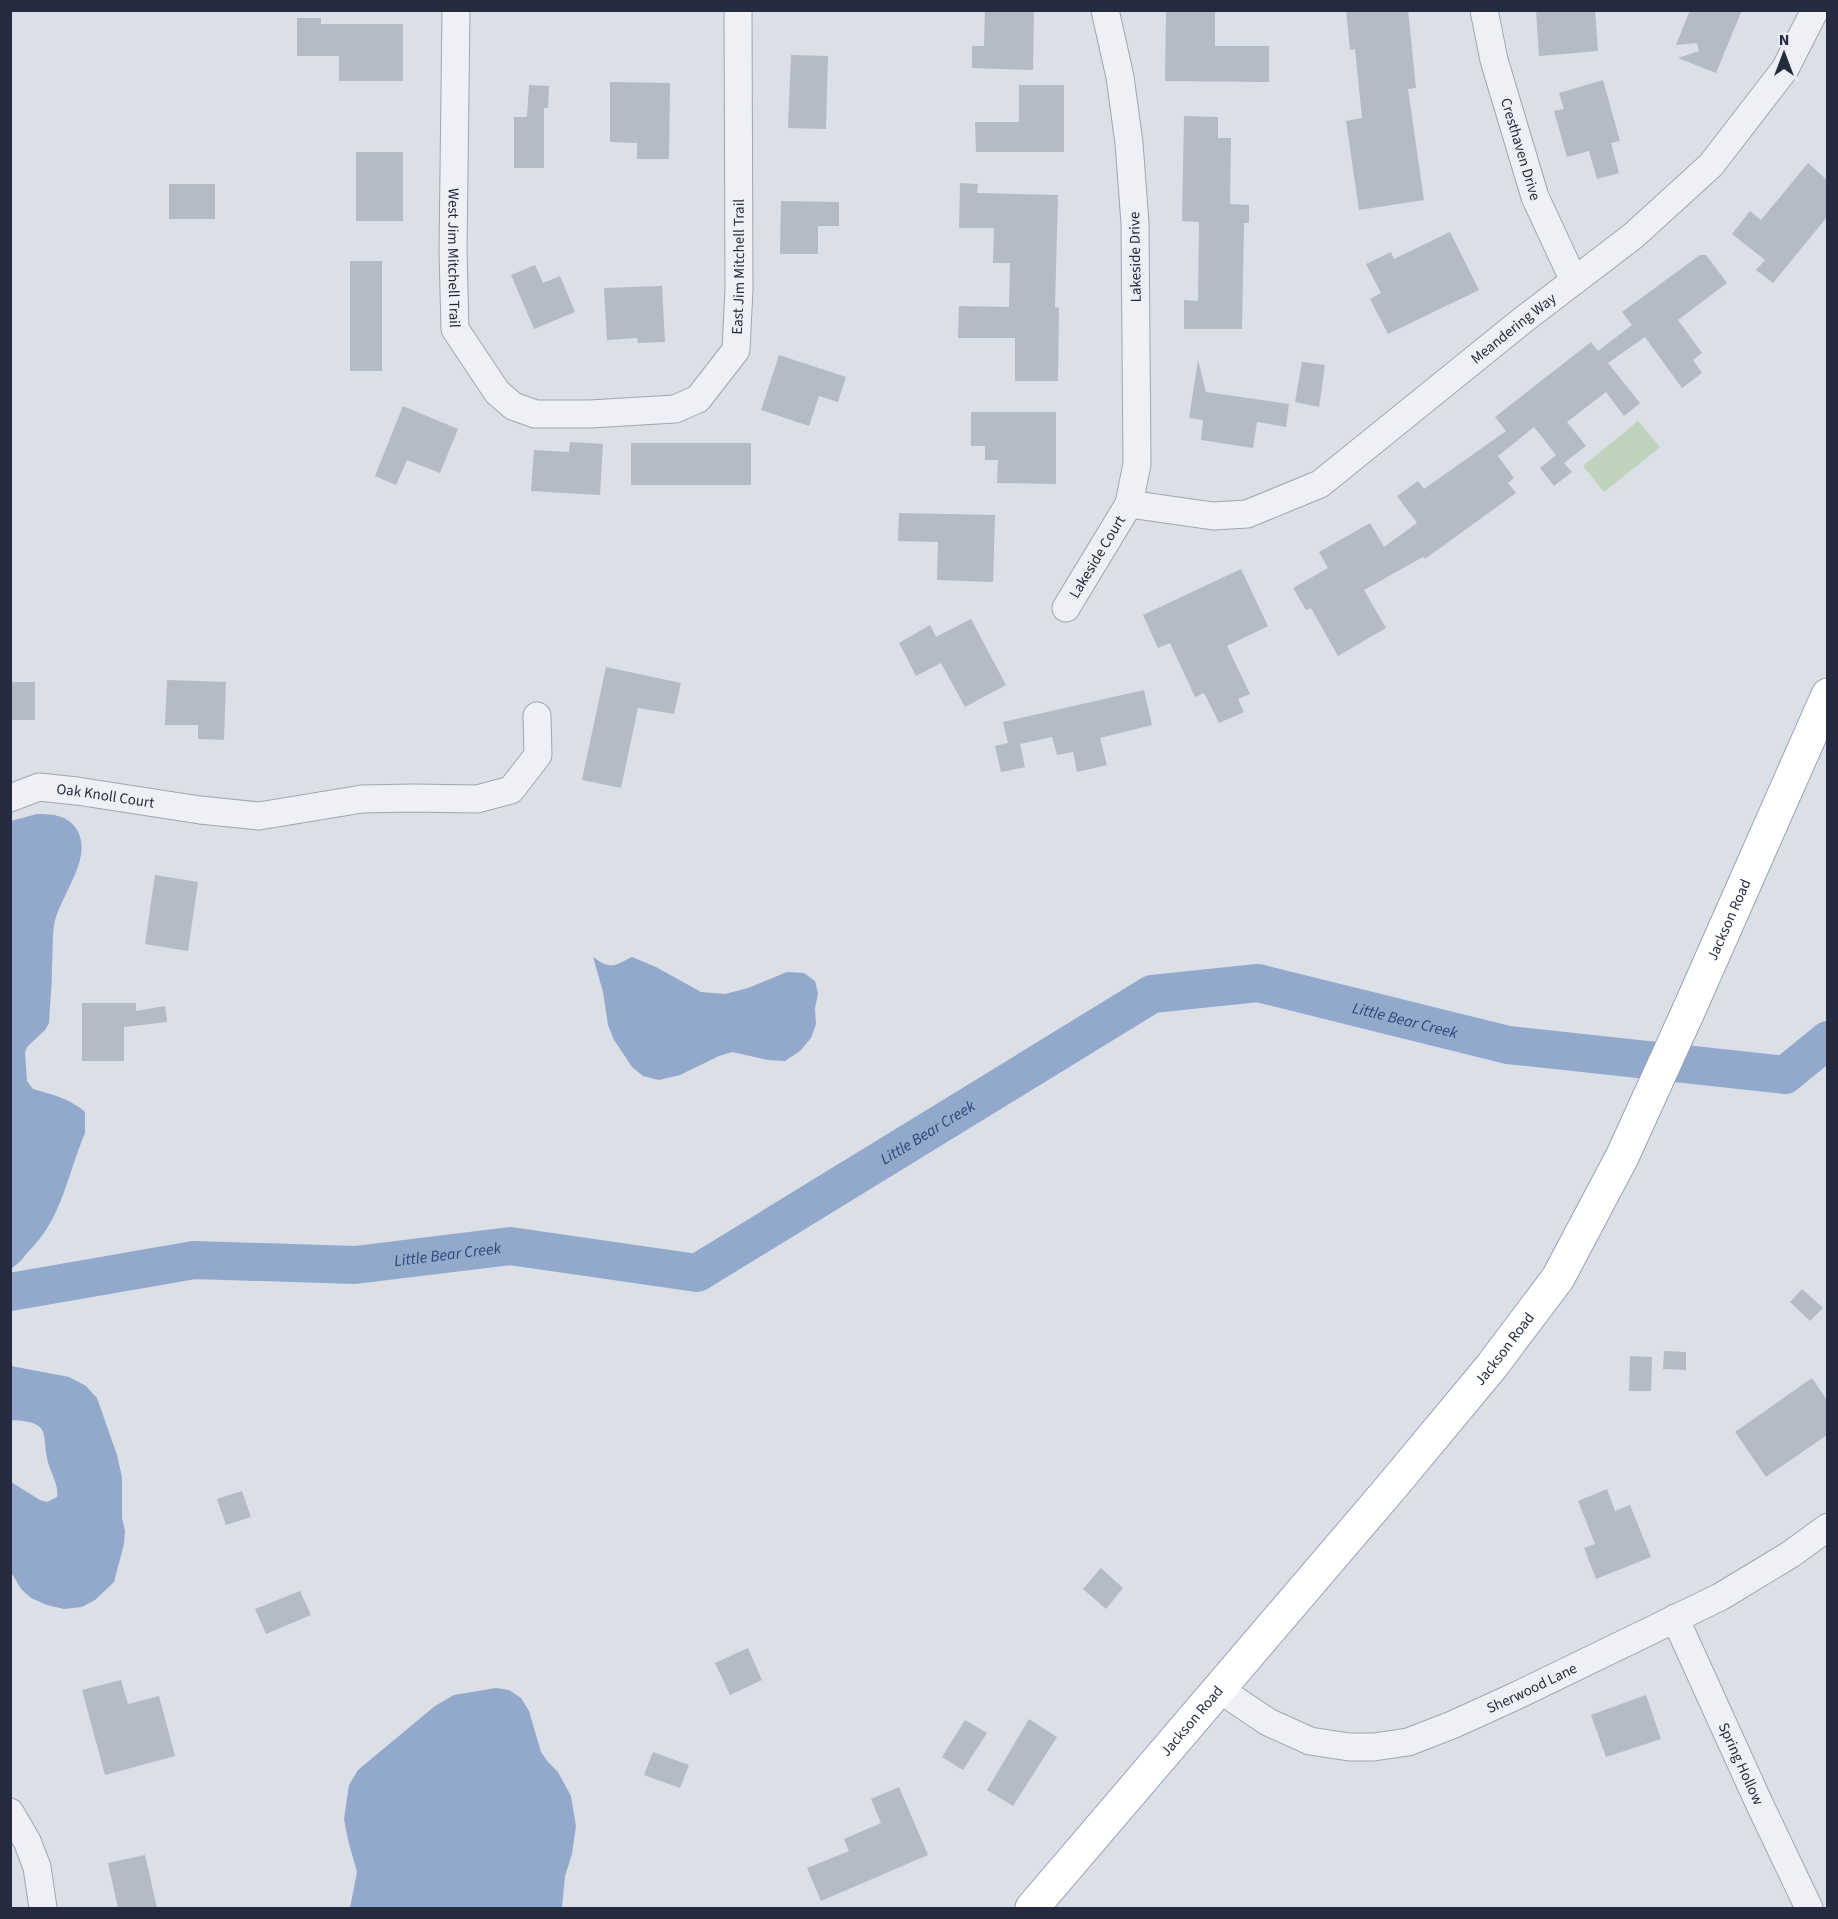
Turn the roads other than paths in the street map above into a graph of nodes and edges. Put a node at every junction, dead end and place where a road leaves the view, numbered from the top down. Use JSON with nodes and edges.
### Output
{"nodes":[{"id":1,"x":456,"y":10,"type":"edge"},
{"id":2,"x":738,"y":10,"type":"edge"},
{"id":3,"x":1105,"y":10,"type":"edge"},
{"id":4,"x":1484,"y":10,"type":"edge"},
{"id":5,"x":1815,"y":10,"type":"edge"},
{"id":6,"x":1574,"y":281,"type":"junction"},
{"id":7,"x":590,"y":414,"type":"joint"},
{"id":8,"x":1129,"y":504,"type":"junction"},
{"id":9,"x":1066,"y":608,"type":"dead end"},
{"id":10,"x":1827,"y":695,"type":"edge"},
{"id":11,"x":537,"y":716,"type":"dead end"},
{"id":12,"x":10,"y":798,"type":"edge"},
{"id":13,"x":1827,"y":1527,"type":"edge"},
{"id":14,"x":1675,"y":1618,"type":"junction"},
{"id":15,"x":1219,"y":1689,"type":"junction"},
{"id":16,"x":10,"y":1812,"type":"edge"},
{"id":17,"x":43,"y":1908,"type":"edge"},
{"id":18,"x":1032,"y":1908,"type":"edge"},
{"id":19,"x":1809,"y":1908,"type":"edge"}],
"edges":[{"from":1,"to":7,"type":"street","name":"West Jim Mitchell Trail"},
{"from":2,"to":7,"type":"street","name":"East Jim Mitchell Trail"},
{"from":3,"to":8,"type":"street","name":"Lakeside Drive"},
{"from":4,"to":6,"type":"street","name":"Cresthaven Drive"},
{"from":5,"to":6,"type":"street","name":"Meandering Way"},
{"from":6,"to":8,"type":"street","name":"Meandering Way"},
{"from":8,"to":9,"type":"street","name":"Lakeside Court"},
{"from":10,"to":15,"type":"main road","name":"Jackson Road"},
{"from":11,"to":12,"type":"street","name":"Oak Knoll Court"},
{"from":13,"to":14,"type":"street","name":"Sherwood Lane"},
{"from":14,"to":15,"type":"street","name":"Sherwood Lane"},
{"from":14,"to":19,"type":"street","name":"Spring Hollow"},
{"from":15,"to":18,"type":"main road","name":"Jackson Road"},
{"from":16,"to":17,"type":"street"}]}
